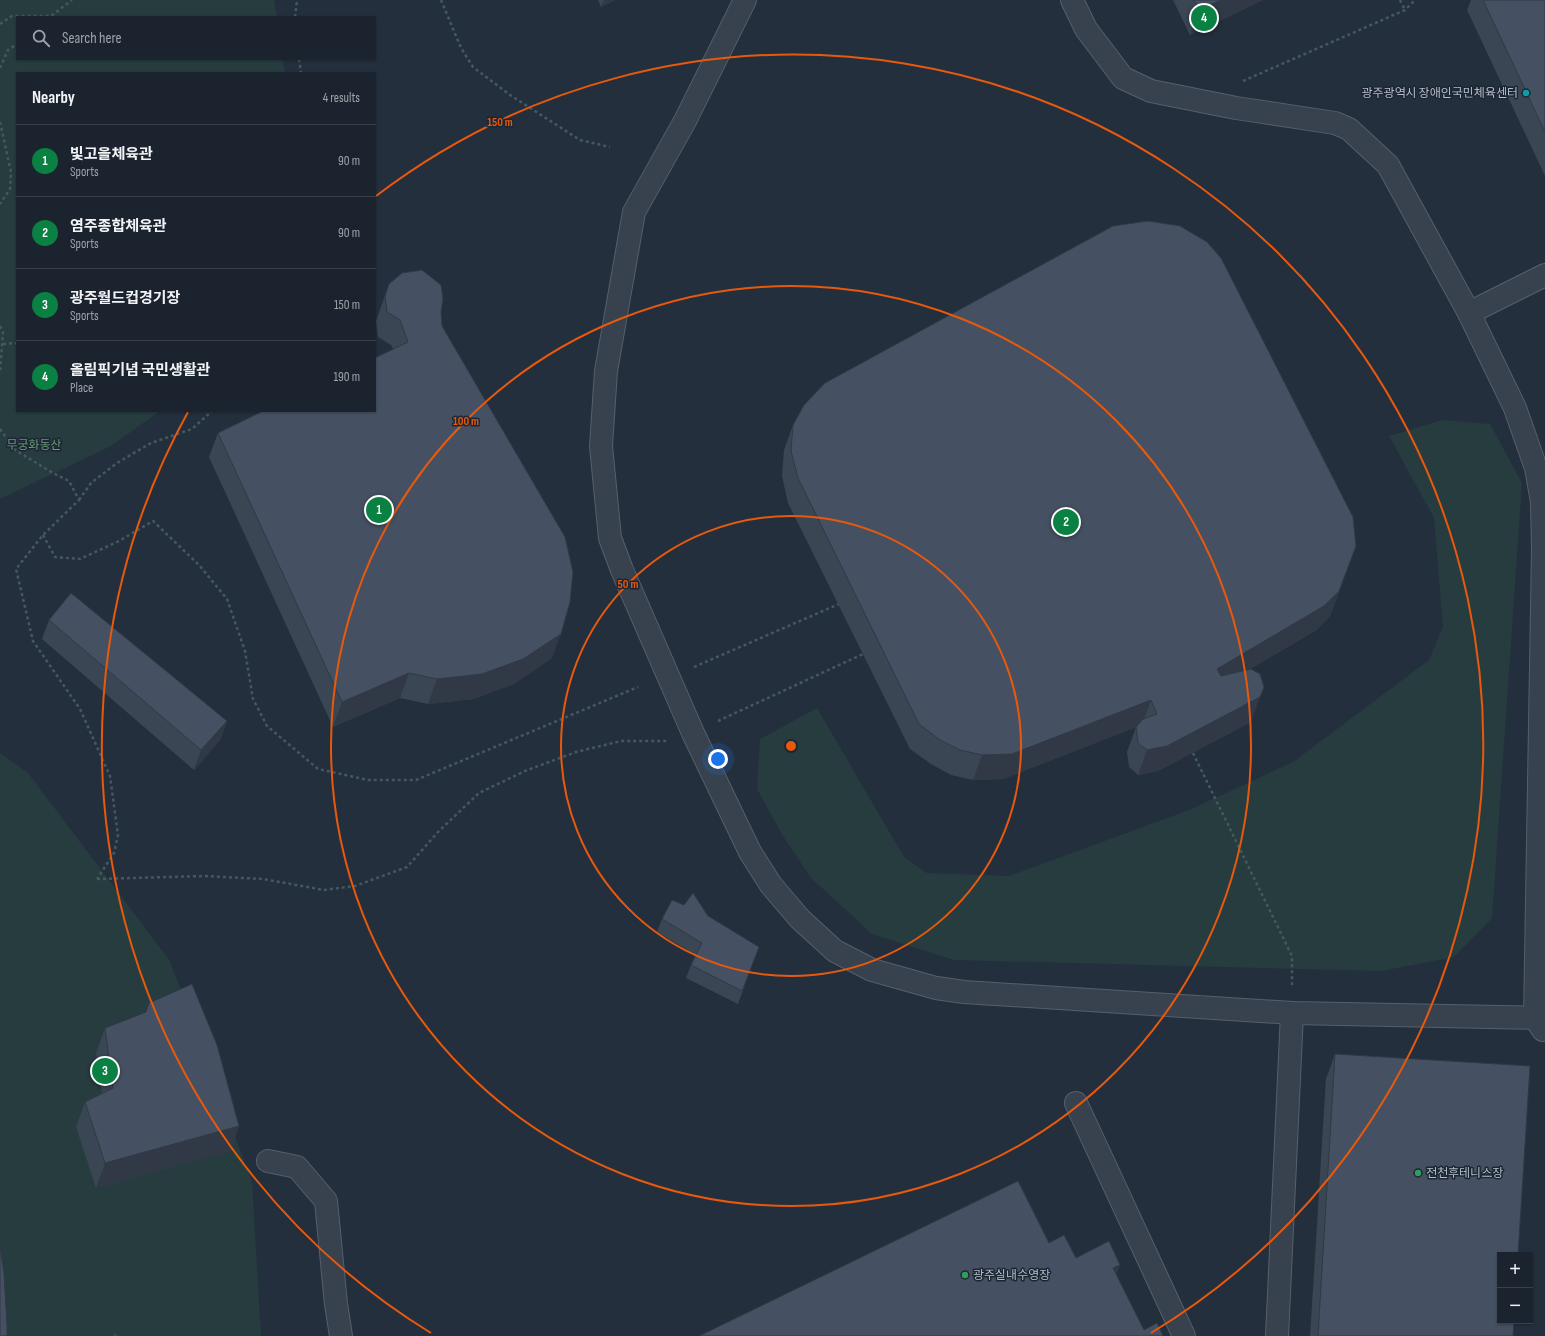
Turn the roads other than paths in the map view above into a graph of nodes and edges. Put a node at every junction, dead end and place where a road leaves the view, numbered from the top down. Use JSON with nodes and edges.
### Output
{"nodes":[{"id":1,"x":745,"y":0,"type":"edge"},
{"id":2,"x":1072,"y":0,"type":"edge"},
{"id":3,"x":1545,"y":275,"type":"edge"},
{"id":4,"x":1469,"y":313,"type":"junction"},
{"id":5,"x":1292,"y":1013,"type":"junction"},
{"id":6,"x":1542,"y":1023,"type":"edge"},
{"id":7,"x":1076,"y":1103,"type":"dead end"},
{"id":8,"x":268,"y":1161,"type":"dead end"},
{"id":9,"x":341,"y":1336,"type":"edge"},
{"id":10,"x":1184,"y":1336,"type":"edge"},
{"id":11,"x":1277,"y":1336,"type":"edge"}],
"edges":[{"from":1,"to":5,"type":"street"},
{"from":2,"to":4,"type":"street"},
{"from":3,"to":4,"type":"street"},
{"from":4,"to":6,"type":"street"},
{"from":5,"to":6,"type":"street"},
{"from":5,"to":11,"type":"street"},
{"from":7,"to":10,"type":"street"},
{"from":8,"to":9,"type":"street"}]}
